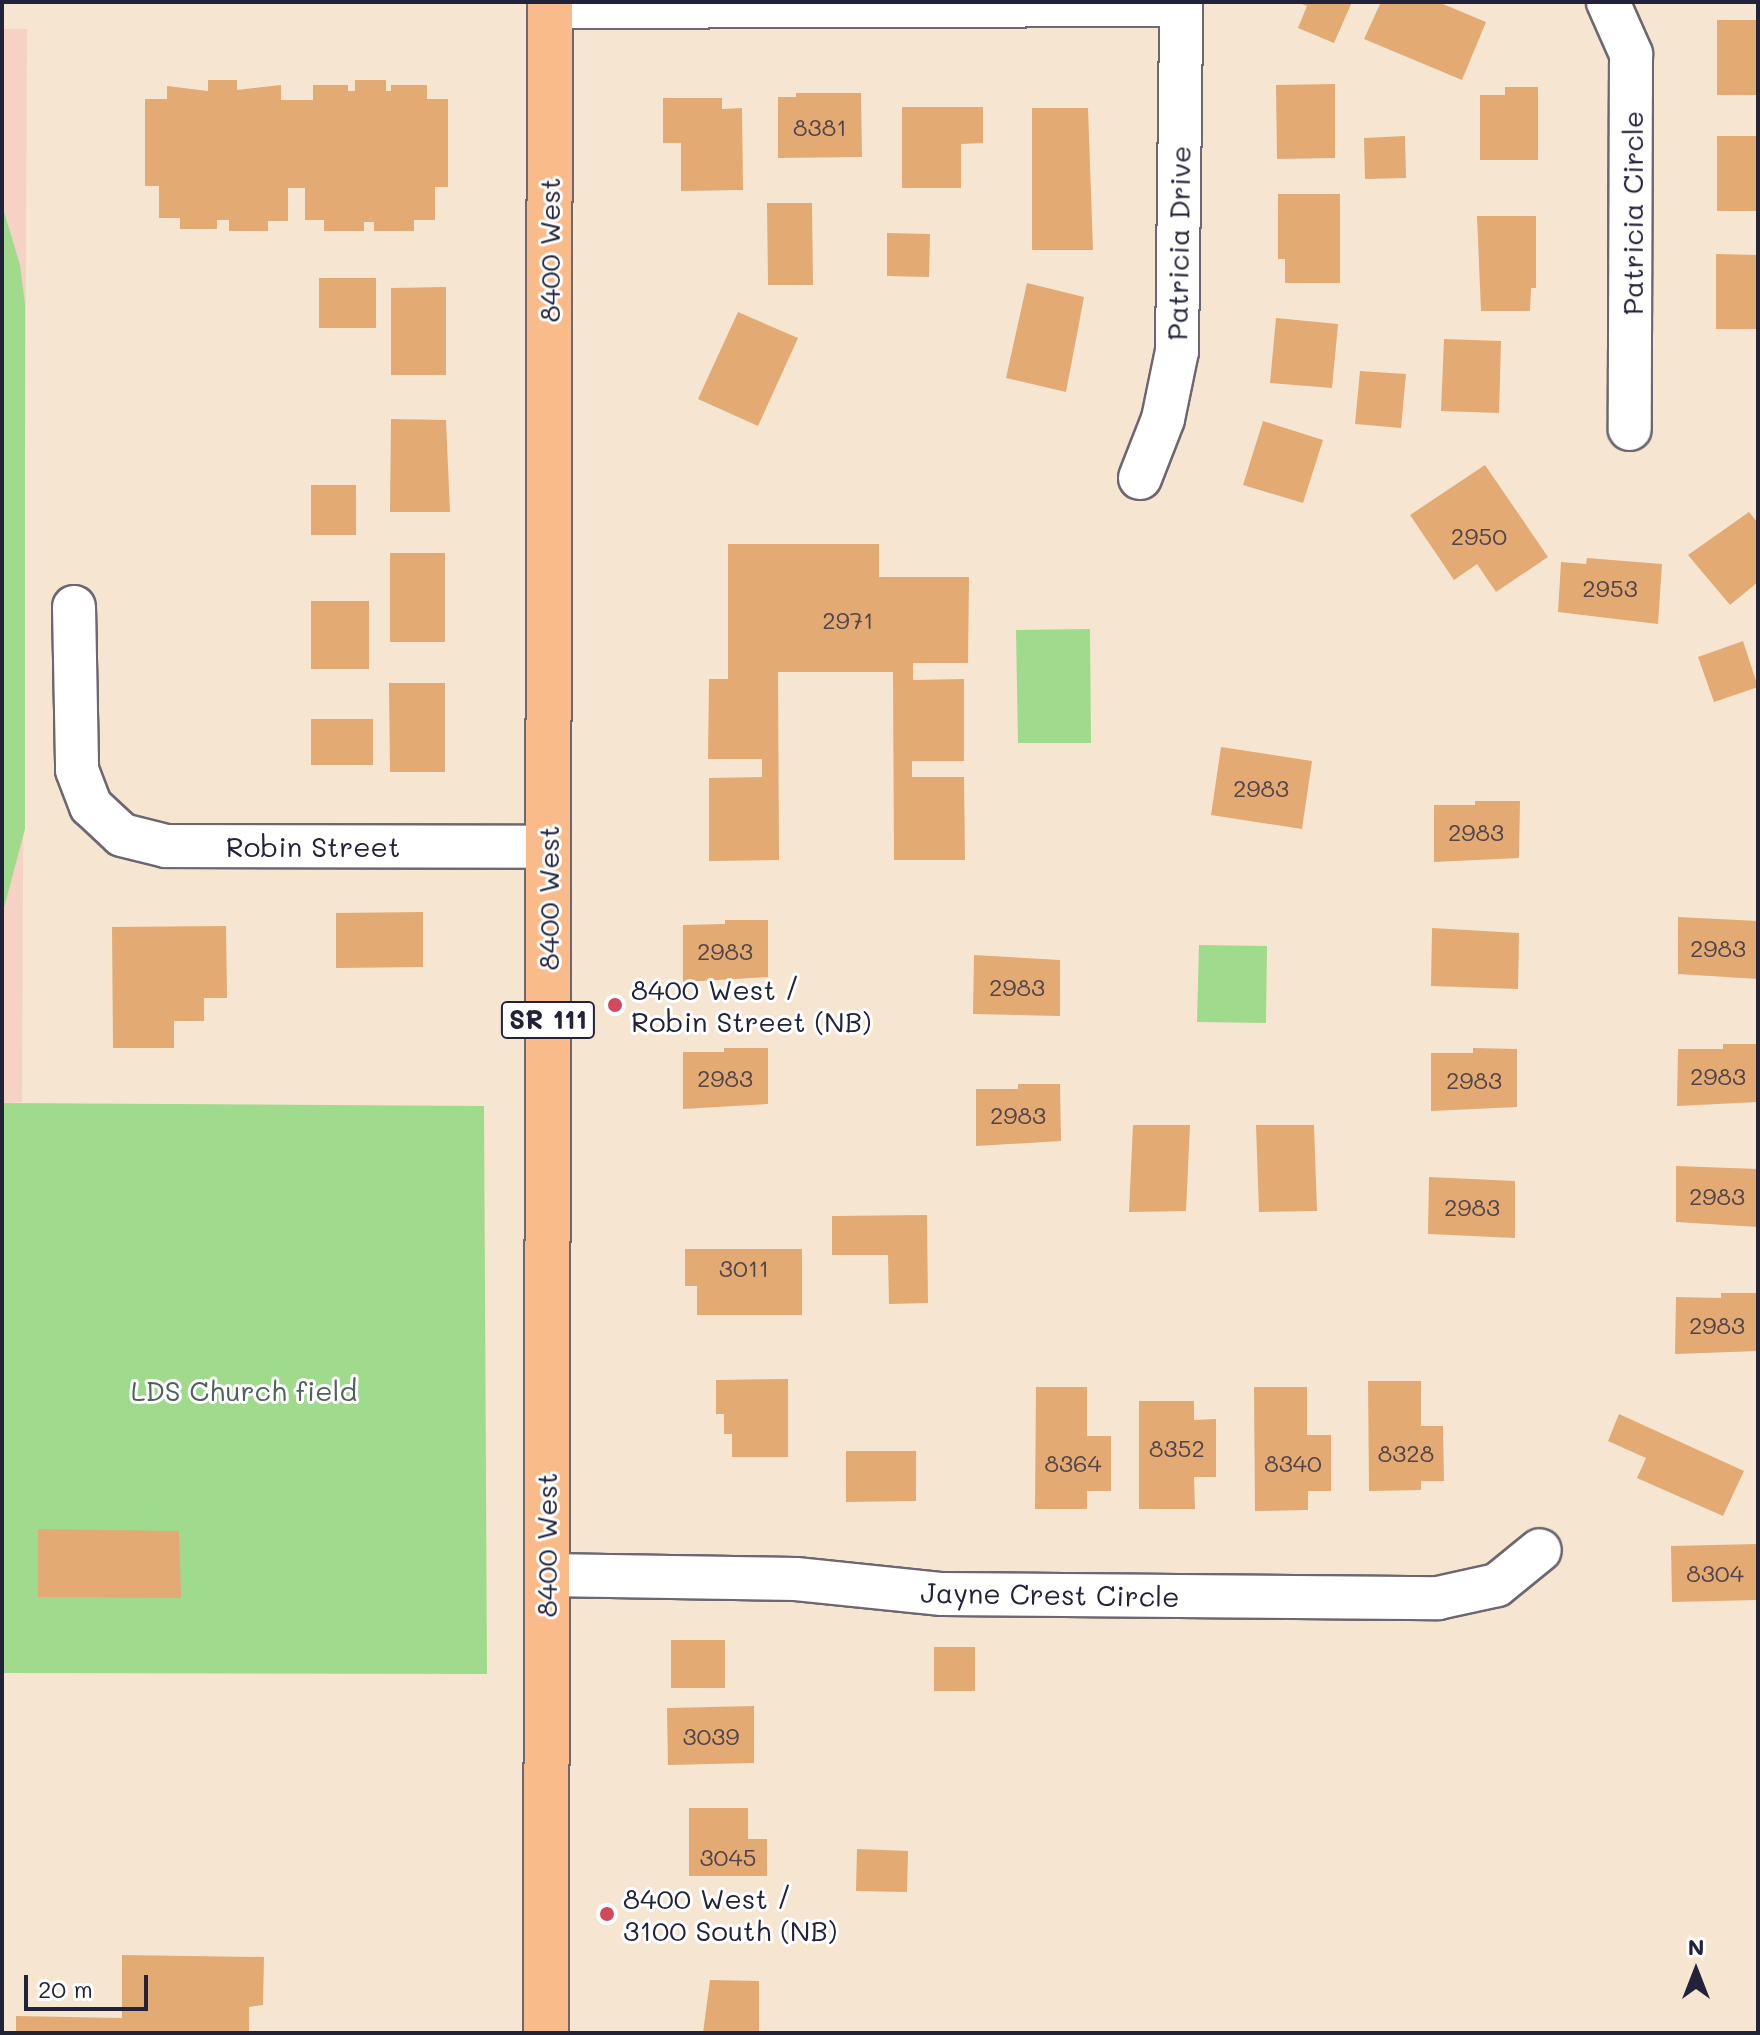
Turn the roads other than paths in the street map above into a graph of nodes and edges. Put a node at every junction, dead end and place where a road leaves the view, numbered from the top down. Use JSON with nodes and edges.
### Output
{"nodes":[{"id":1,"x":1608,"y":2,"type":"edge"},
{"id":2,"x":1181,"y":4,"type":"edge"},
{"id":3,"x":550,"y":5,"type":"edge"},
{"id":4,"x":1630,"y":429,"type":"dead end"},
{"id":5,"x":1140,"y":478,"type":"dead end"},
{"id":6,"x":74,"y":607,"type":"dead end"},
{"id":7,"x":548,"y":847,"type":"junction"},
{"id":8,"x":1540,"y":1550,"type":"dead end"},
{"id":9,"x":547,"y":1575,"type":"junction"},
{"id":10,"x":546,"y":2033,"type":"edge"}],
"edges":[{"from":1,"to":4,"type":"street","name":"Patricia Circle"},
{"from":2,"to":3,"type":"street"},
{"from":2,"to":5,"type":"street","name":"Patricia Drive"},
{"from":3,"to":7,"type":"main road","name":"8400 West","number":"SR 111"},
{"from":6,"to":7,"type":"street","name":"Robin Street"},
{"from":7,"to":9,"type":"main road","name":"8400 West","number":"SR 111"},
{"from":8,"to":9,"type":"street","name":"Jayne Crest Circle"},
{"from":9,"to":10,"type":"main road","name":"8400 West","number":"SR 111"}]}
